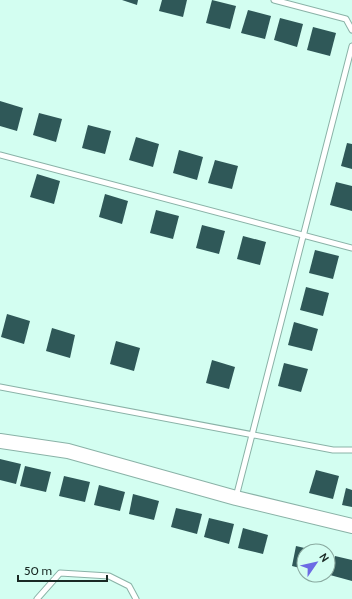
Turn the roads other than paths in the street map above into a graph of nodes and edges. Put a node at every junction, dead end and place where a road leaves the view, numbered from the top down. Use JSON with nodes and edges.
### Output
{"nodes":[{"id":1,"x":274,"y":0,"type":"edge"},
{"id":2,"x":352,"y":30,"type":"edge"},
{"id":3,"x":352,"y":46,"type":"edge"},
{"id":4,"x":0,"y":155,"type":"edge"},
{"id":5,"x":302,"y":235,"type":"junction"},
{"id":6,"x":352,"y":248,"type":"edge"},
{"id":7,"x":0,"y":386,"type":"edge"},
{"id":8,"x":252,"y":435,"type":"junction"},
{"id":9,"x":0,"y":441,"type":"edge"},
{"id":10,"x":352,"y":450,"type":"edge"},
{"id":11,"x":236,"y":498,"type":"junction"},
{"id":12,"x":352,"y":526,"type":"edge"},
{"id":13,"x":37,"y":599,"type":"edge"},
{"id":14,"x":136,"y":599,"type":"edge"}],
"edges":[{"from":1,"to":2,"type":"lane"},
{"from":3,"to":5,"type":"lane"},
{"from":4,"to":5,"type":"lane"},
{"from":5,"to":6,"type":"lane"},
{"from":5,"to":8,"type":"lane"},
{"from":7,"to":8,"type":"lane"},
{"from":8,"to":10,"type":"lane"},
{"from":8,"to":11,"type":"lane"},
{"from":9,"to":11,"type":"street"},
{"from":11,"to":12,"type":"street"},
{"from":13,"to":14,"type":"lane"}]}
